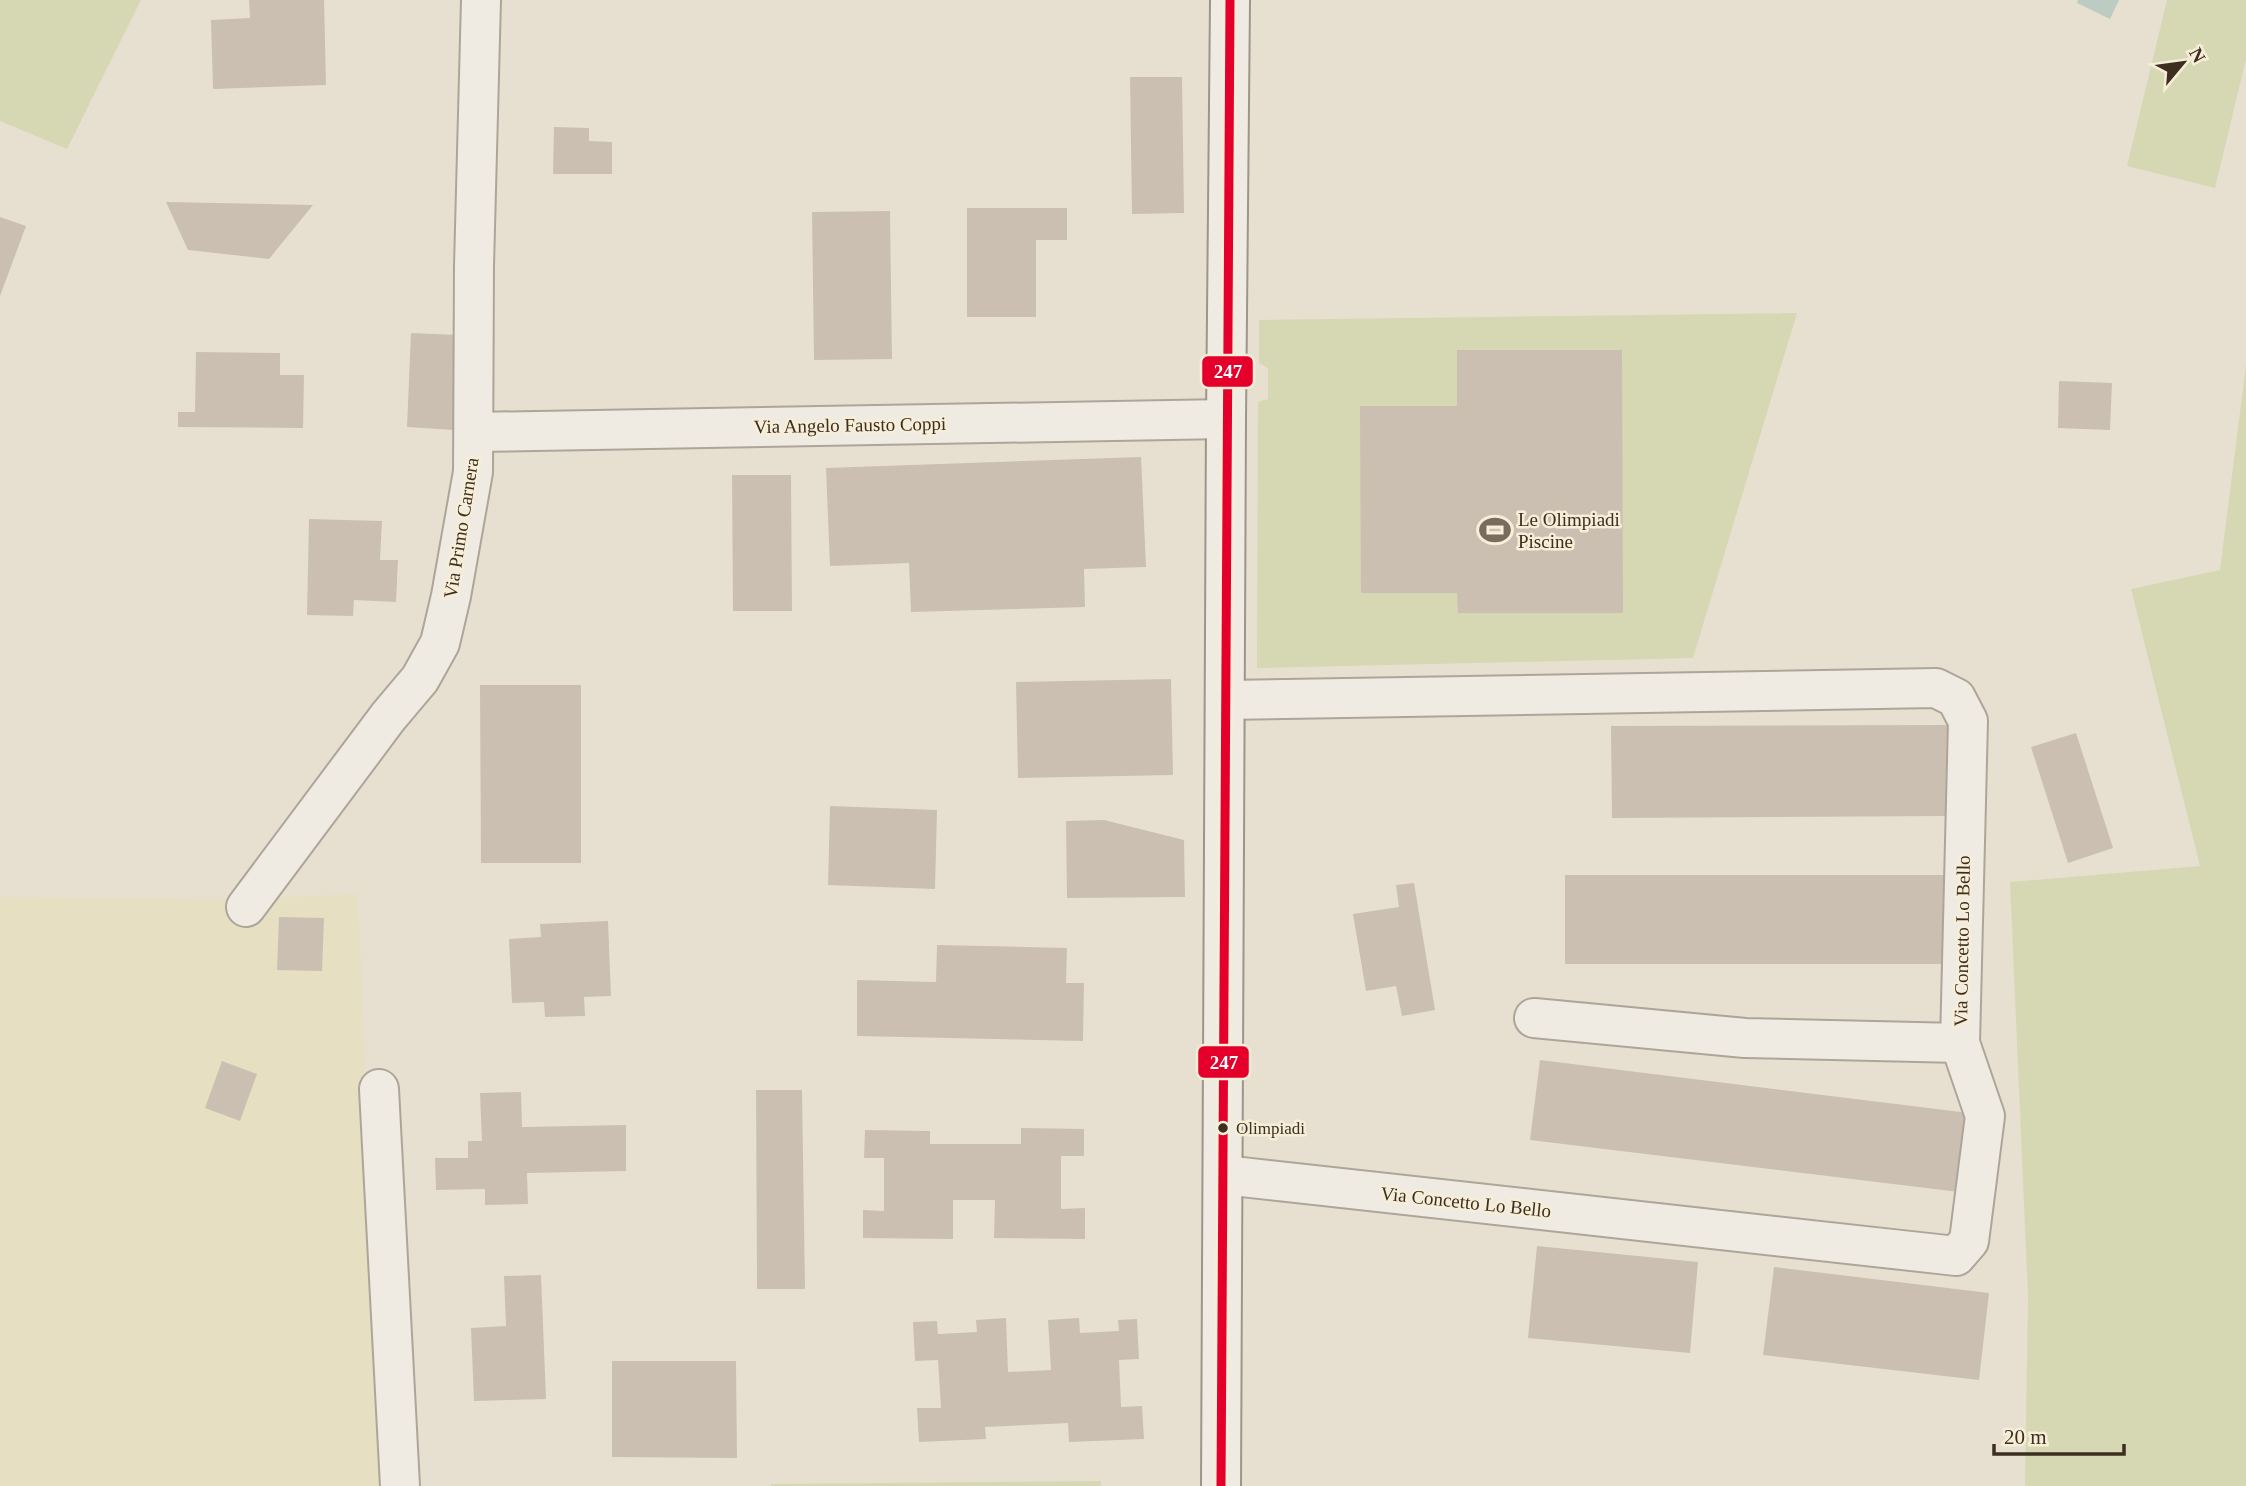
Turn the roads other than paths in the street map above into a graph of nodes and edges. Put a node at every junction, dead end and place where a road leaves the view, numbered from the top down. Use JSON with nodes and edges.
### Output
{"nodes":[{"id":1,"x":481,"y":0,"type":"edge"},
{"id":2,"x":1230,"y":0,"type":"edge"},
{"id":3,"x":1226,"y":419,"type":"junction"},
{"id":4,"x":474,"y":432,"type":"junction"},
{"id":5,"x":1226,"y":700,"type":"junction"},
{"id":6,"x":246,"y":907,"type":"dead end"},
{"id":7,"x":1534,"y":1018,"type":"dead end"},
{"id":8,"x":1960,"y":1043,"type":"junction"},
{"id":9,"x":379,"y":1088,"type":"dead end"},
{"id":10,"x":1224,"y":1175,"type":"junction"},
{"id":11,"x":400,"y":1486,"type":"edge"},
{"id":12,"x":1222,"y":1486,"type":"edge"}],
"edges":[{"from":1,"to":4,"type":"street","name":"Via Primo Carnera"},
{"from":2,"to":3,"type":"street"},
{"from":3,"to":4,"type":"street","name":"Via Angelo Fausto Coppi"},
{"from":3,"to":5,"type":"street"},
{"from":4,"to":6,"type":"street","name":"Via Primo Carnera"},
{"from":5,"to":8,"type":"street","name":"Via Concetto Lo Bello"},
{"from":5,"to":10,"type":"street"},
{"from":7,"to":8,"type":"street"},
{"from":8,"to":10,"type":"street","name":"Via Concetto Lo Bello"},
{"from":9,"to":11,"type":"street"},
{"from":10,"to":12,"type":"street"}]}
